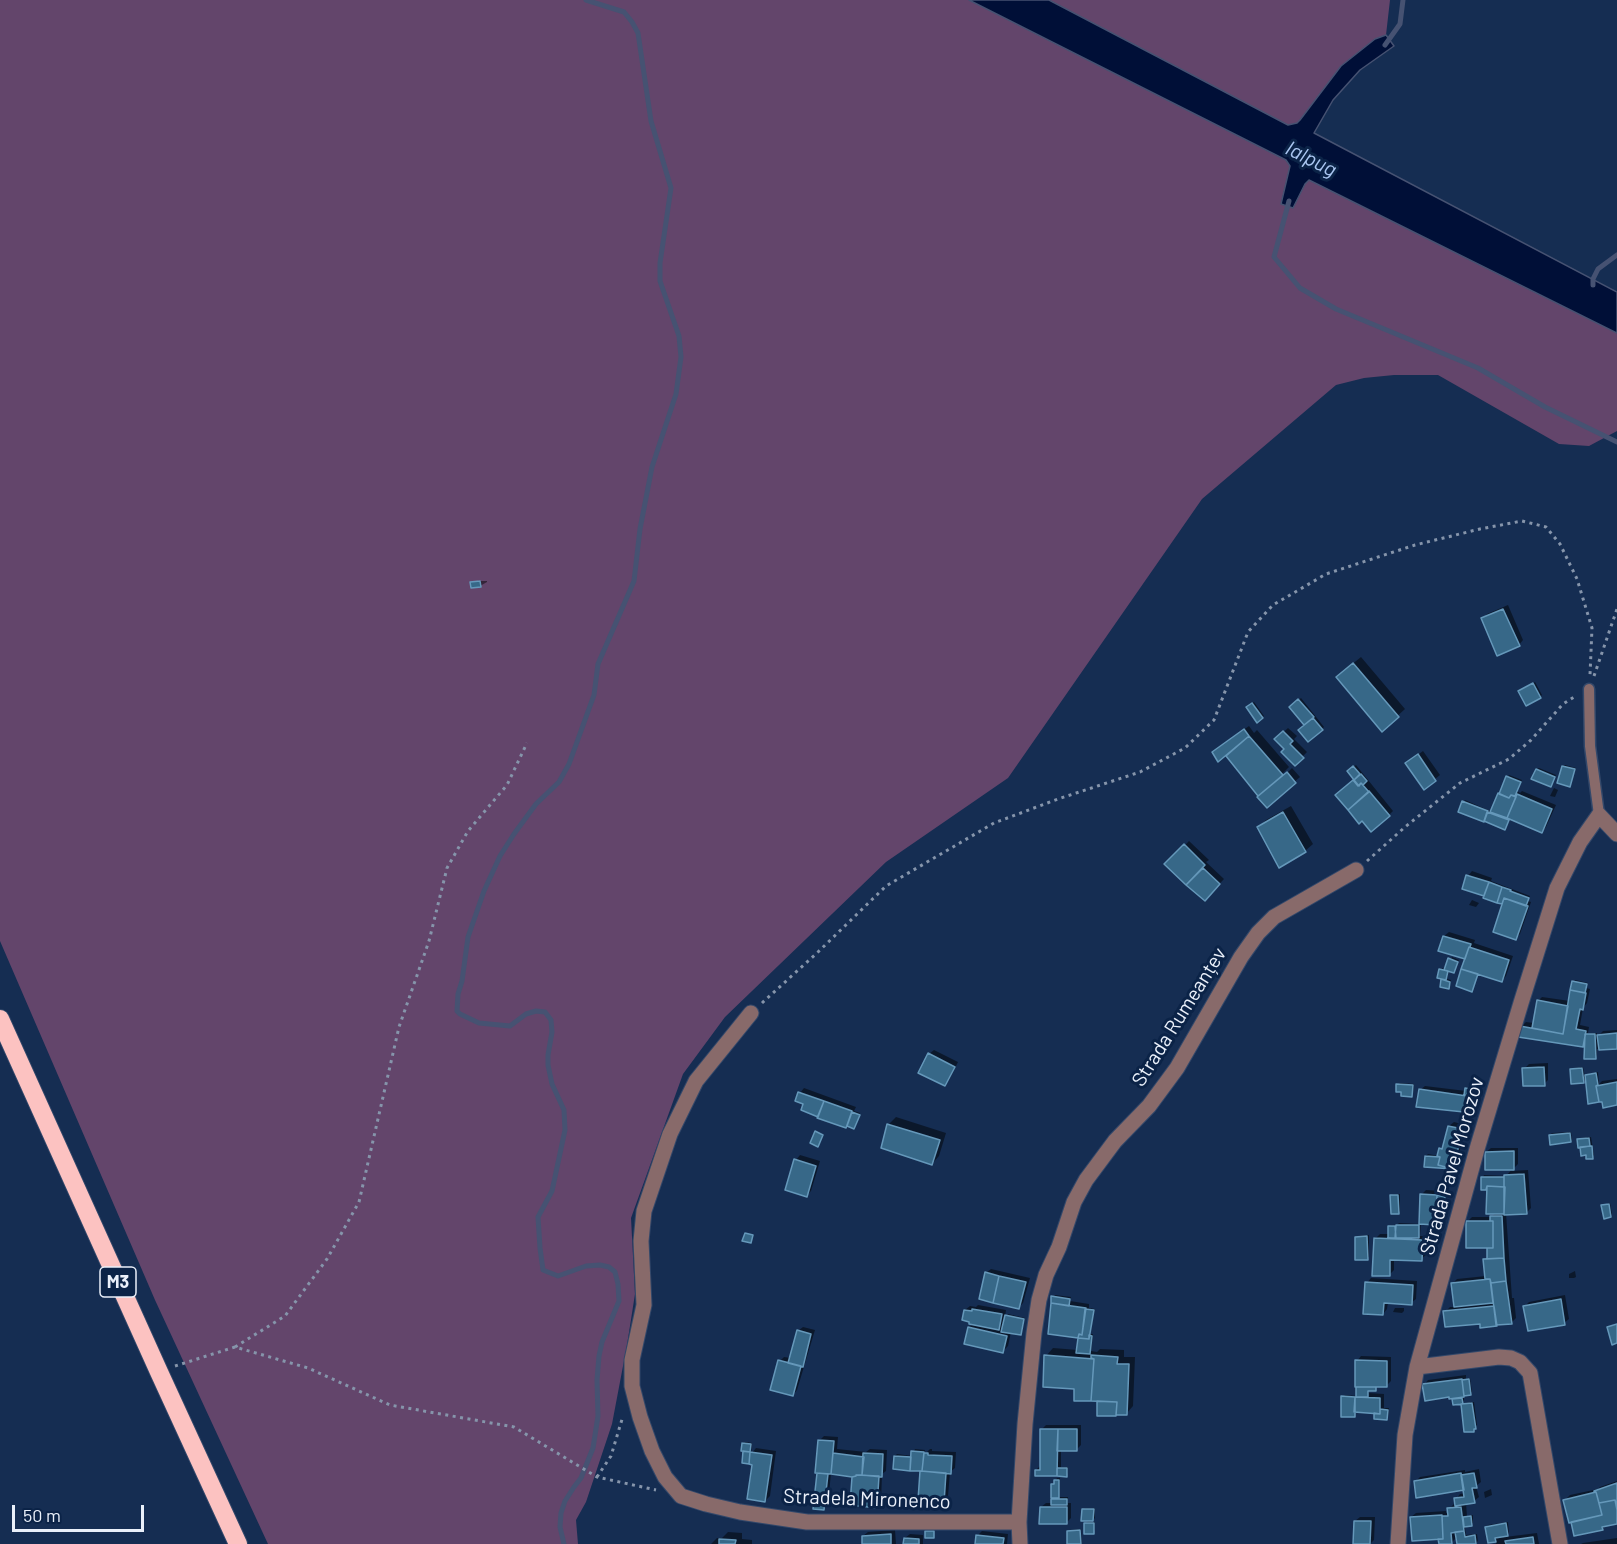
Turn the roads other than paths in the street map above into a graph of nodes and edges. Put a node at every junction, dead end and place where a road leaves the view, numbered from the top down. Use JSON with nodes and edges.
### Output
{"nodes":[{"id":1,"x":1589,"y":689,"type":"road end"},
{"id":2,"x":1599,"y":815,"type":"junction"},
{"id":3,"x":1617,"y":834,"type":"edge"},
{"id":4,"x":1356,"y":870,"type":"road end"},
{"id":5,"x":751,"y":1013,"type":"road end"},
{"id":6,"x":0,"y":1019,"type":"edge"},
{"id":7,"x":1417,"y":1367,"type":"junction"},
{"id":8,"x":1019,"y":1522,"type":"junction"},
{"id":9,"x":238,"y":1544,"type":"edge"},
{"id":10,"x":1020,"y":1544,"type":"edge"},
{"id":11,"x":1398,"y":1544,"type":"edge"},
{"id":12,"x":1560,"y":1544,"type":"edge"}],
"edges":[{"from":1,"to":2,"type":"lane"},
{"from":2,"to":3,"type":"street"},
{"from":2,"to":7,"type":"street","name":"Strada Pavel Morozov"},
{"from":4,"to":8,"type":"street","name":"Strada Rumeanțev"},
{"from":5,"to":8,"type":"street","name":"Stradela Mironenco"},
{"from":6,"to":9,"type":"highway","number":"M3"},
{"from":7,"to":11,"type":"street","name":"Strada Pavel Morozov"},
{"from":7,"to":12,"type":"street"},
{"from":8,"to":10,"type":"street","name":"Strada Rumeanțev"}]}
